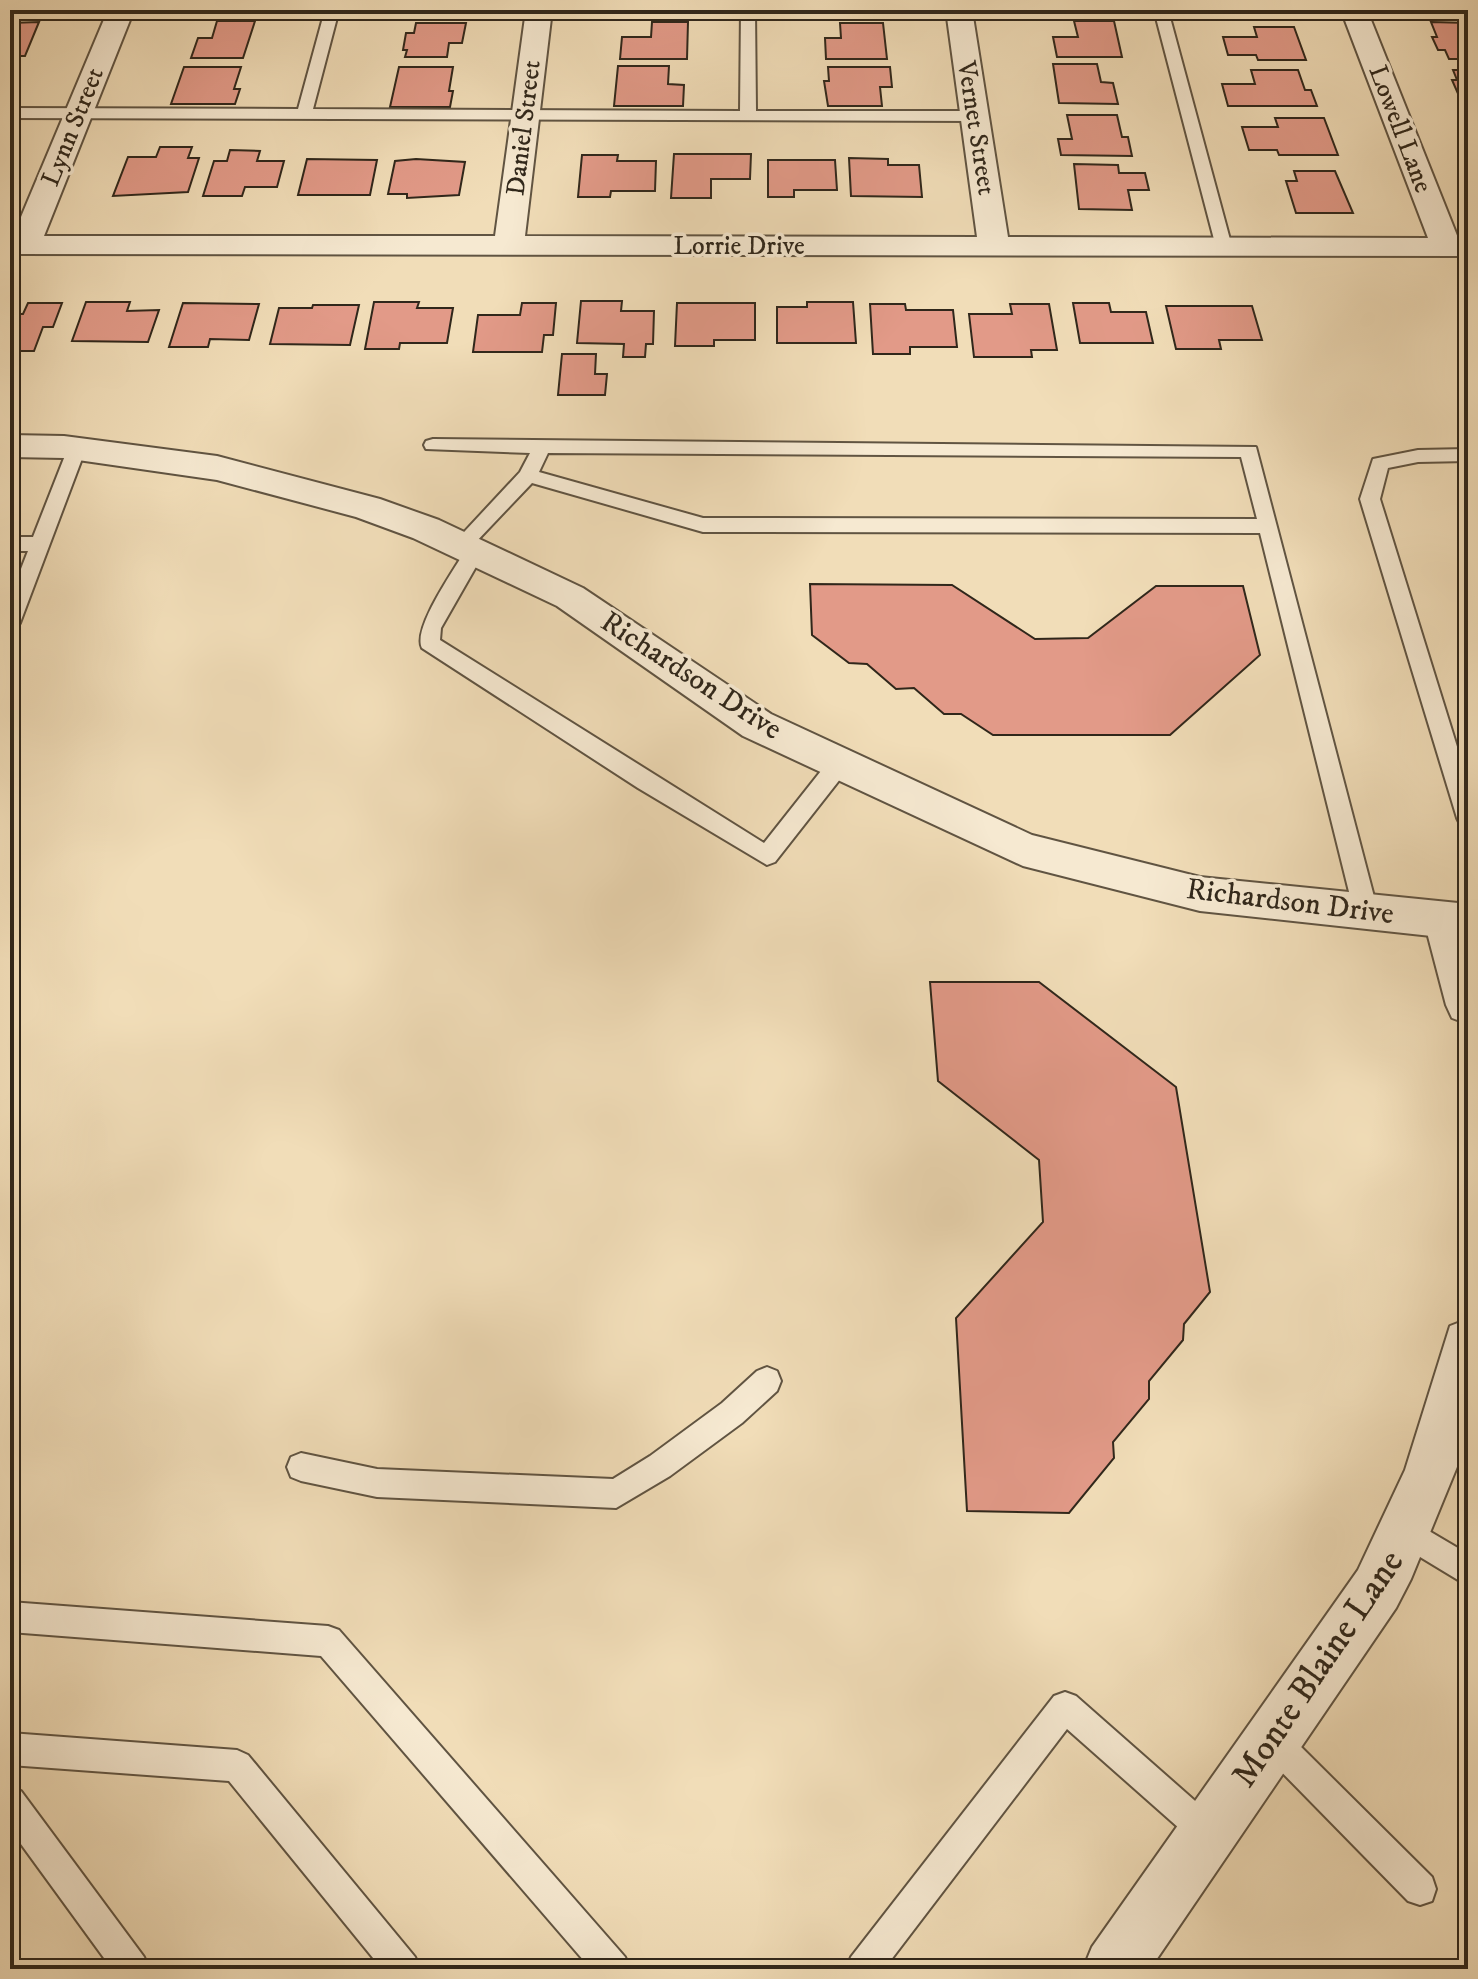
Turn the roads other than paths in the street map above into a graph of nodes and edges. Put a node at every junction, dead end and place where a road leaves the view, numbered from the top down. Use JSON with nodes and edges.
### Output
{"nodes":[{"id":1,"x":121,"y":10,"type":"edge"},
{"id":2,"x":332,"y":10,"type":"edge"},
{"id":3,"x":539,"y":10,"type":"edge"},
{"id":4,"x":748,"y":10,"type":"edge"},
{"id":5,"x":959,"y":10,"type":"edge"},
{"id":6,"x":1161,"y":10,"type":"edge"},
{"id":7,"x":1354,"y":10,"type":"edge"},
{"id":8,"x":10,"y":113,"type":"edge"},
{"id":9,"x":78,"y":113,"type":"junction"},
{"id":10,"x":304,"y":114,"type":"junction"},
{"id":11,"x":525,"y":114,"type":"junction"},
{"id":12,"x":748,"y":115,"type":"junction"},
{"id":13,"x":974,"y":116,"type":"junction"},
{"id":14,"x":18,"y":245,"type":"edge"},
{"id":15,"x":509,"y":245,"type":"junction"},
{"id":16,"x":994,"y":246,"type":"junction"},
{"id":17,"x":1224,"y":247,"type":"junction"},
{"id":18,"x":1457,"y":248,"type":"edge"},
{"id":19,"x":433,"y":445,"type":"dead end"},
{"id":20,"x":10,"y":446,"type":"edge"},
{"id":21,"x":542,"y":447,"type":"junction"},
{"id":22,"x":77,"y":448,"type":"junction"},
{"id":23,"x":1468,"y":455,"type":"edge"},
{"id":24,"x":528,"y":475,"type":"junction"},
{"id":25,"x":1269,"y":526,"type":"junction"},
{"id":26,"x":10,"y":544,"type":"edge"},
{"id":27,"x":39,"y":544,"type":"junction"},
{"id":28,"x":468,"y":548,"type":"junction"},
{"id":29,"x":10,"y":623,"type":"edge"},
{"id":30,"x":840,"y":763,"type":"junction"},
{"id":31,"x":1468,"y":818,"type":"edge"},
{"id":32,"x":1366,"y":912,"type":"junction"},
{"id":33,"x":1457,"y":921,"type":"edge"},
{"id":34,"x":1468,"y":1005,"type":"edge"},
{"id":35,"x":1468,"y":1343,"type":"edge"},
{"id":36,"x":767,"y":1381,"type":"dead end"},
{"id":37,"x":301,"y":1467,"type":"dead end"},
{"id":38,"x":1407,"y":1533,"type":"junction"},
{"id":39,"x":1468,"y":1571,"type":"edge"},
{"id":40,"x":10,"y":1617,"type":"edge"},
{"id":41,"x":1272,"y":1740,"type":"junction"},
{"id":42,"x":10,"y":1749,"type":"edge"},
{"id":43,"x":10,"y":1802,"type":"edge"},
{"id":44,"x":1208,"y":1833,"type":"junction"},
{"id":45,"x":1420,"y":1889,"type":"dead end"},
{"id":46,"x":132,"y":1969,"type":"edge"},
{"id":47,"x":403,"y":1969,"type":"edge"},
{"id":48,"x":613,"y":1969,"type":"edge"},
{"id":49,"x":863,"y":1969,"type":"edge"},
{"id":50,"x":1114,"y":1969,"type":"edge"}],
"edges":[{"from":1,"to":9,"type":"street","name":"Lynn Street"},
{"from":2,"to":10,"type":"lane"},
{"from":3,"to":11,"type":"street","name":"Daniel Street"},
{"from":4,"to":12,"type":"lane"},
{"from":5,"to":13,"type":"street","name":"Vernet Street"},
{"from":6,"to":17,"type":"lane"},
{"from":7,"to":18,"type":"street","name":"Lowell Lane"},
{"from":8,"to":9,"type":"lane"},
{"from":9,"to":10,"type":"lane"},
{"from":9,"to":14,"type":"street","name":"Lynn Street"},
{"from":10,"to":11,"type":"lane"},
{"from":11,"to":12,"type":"lane"},
{"from":11,"to":15,"type":"street","name":"Daniel Street"},
{"from":12,"to":13,"type":"lane"},
{"from":13,"to":16,"type":"street","name":"Vernet Street"},
{"from":14,"to":15,"type":"street","name":"Lorrie Drive"},
{"from":15,"to":16,"type":"street","name":"Lorrie Drive"},
{"from":16,"to":17,"type":"street","name":"Lorrie Drive"},
{"from":17,"to":18,"type":"street","name":"Lorrie Drive"},
{"from":19,"to":21,"type":"lane"},
{"from":20,"to":22,"type":"street","name":"Richardson Drive"},
{"from":21,"to":24,"type":"lane"},
{"from":21,"to":25,"type":"lane"},
{"from":22,"to":27,"type":"lane"},
{"from":22,"to":28,"type":"street","name":"Richardson Drive"},
{"from":23,"to":31,"type":"lane"},
{"from":24,"to":25,"type":"lane"},
{"from":24,"to":28,"type":"lane"},
{"from":25,"to":32,"type":"lane"},
{"from":26,"to":27,"type":"lane"},
{"from":27,"to":29,"type":"lane"},
{"from":28,"to":30,"type":"street","name":"Richardson Drive"},
{"from":28,"to":30,"type":"lane"},
{"from":30,"to":32,"type":"street","name":"Richardson Drive"},
{"from":32,"to":33,"type":"street","name":"Richardson Drive"},
{"from":33,"to":34,"type":"street"},
{"from":35,"to":38,"type":"street","name":"Monte Blaine Lane"},
{"from":36,"to":37,"type":"lane"},
{"from":38,"to":39,"type":"lane"},
{"from":38,"to":41,"type":"street","name":"Monte Blaine Lane"},
{"from":40,"to":48,"type":"lane"},
{"from":41,"to":44,"type":"street","name":"Monte Blaine Lane"},
{"from":41,"to":45,"type":"lane"},
{"from":42,"to":47,"type":"lane"},
{"from":43,"to":46,"type":"lane"},
{"from":44,"to":49,"type":"lane"},
{"from":44,"to":50,"type":"street","name":"Monte Blaine Lane"}]}
